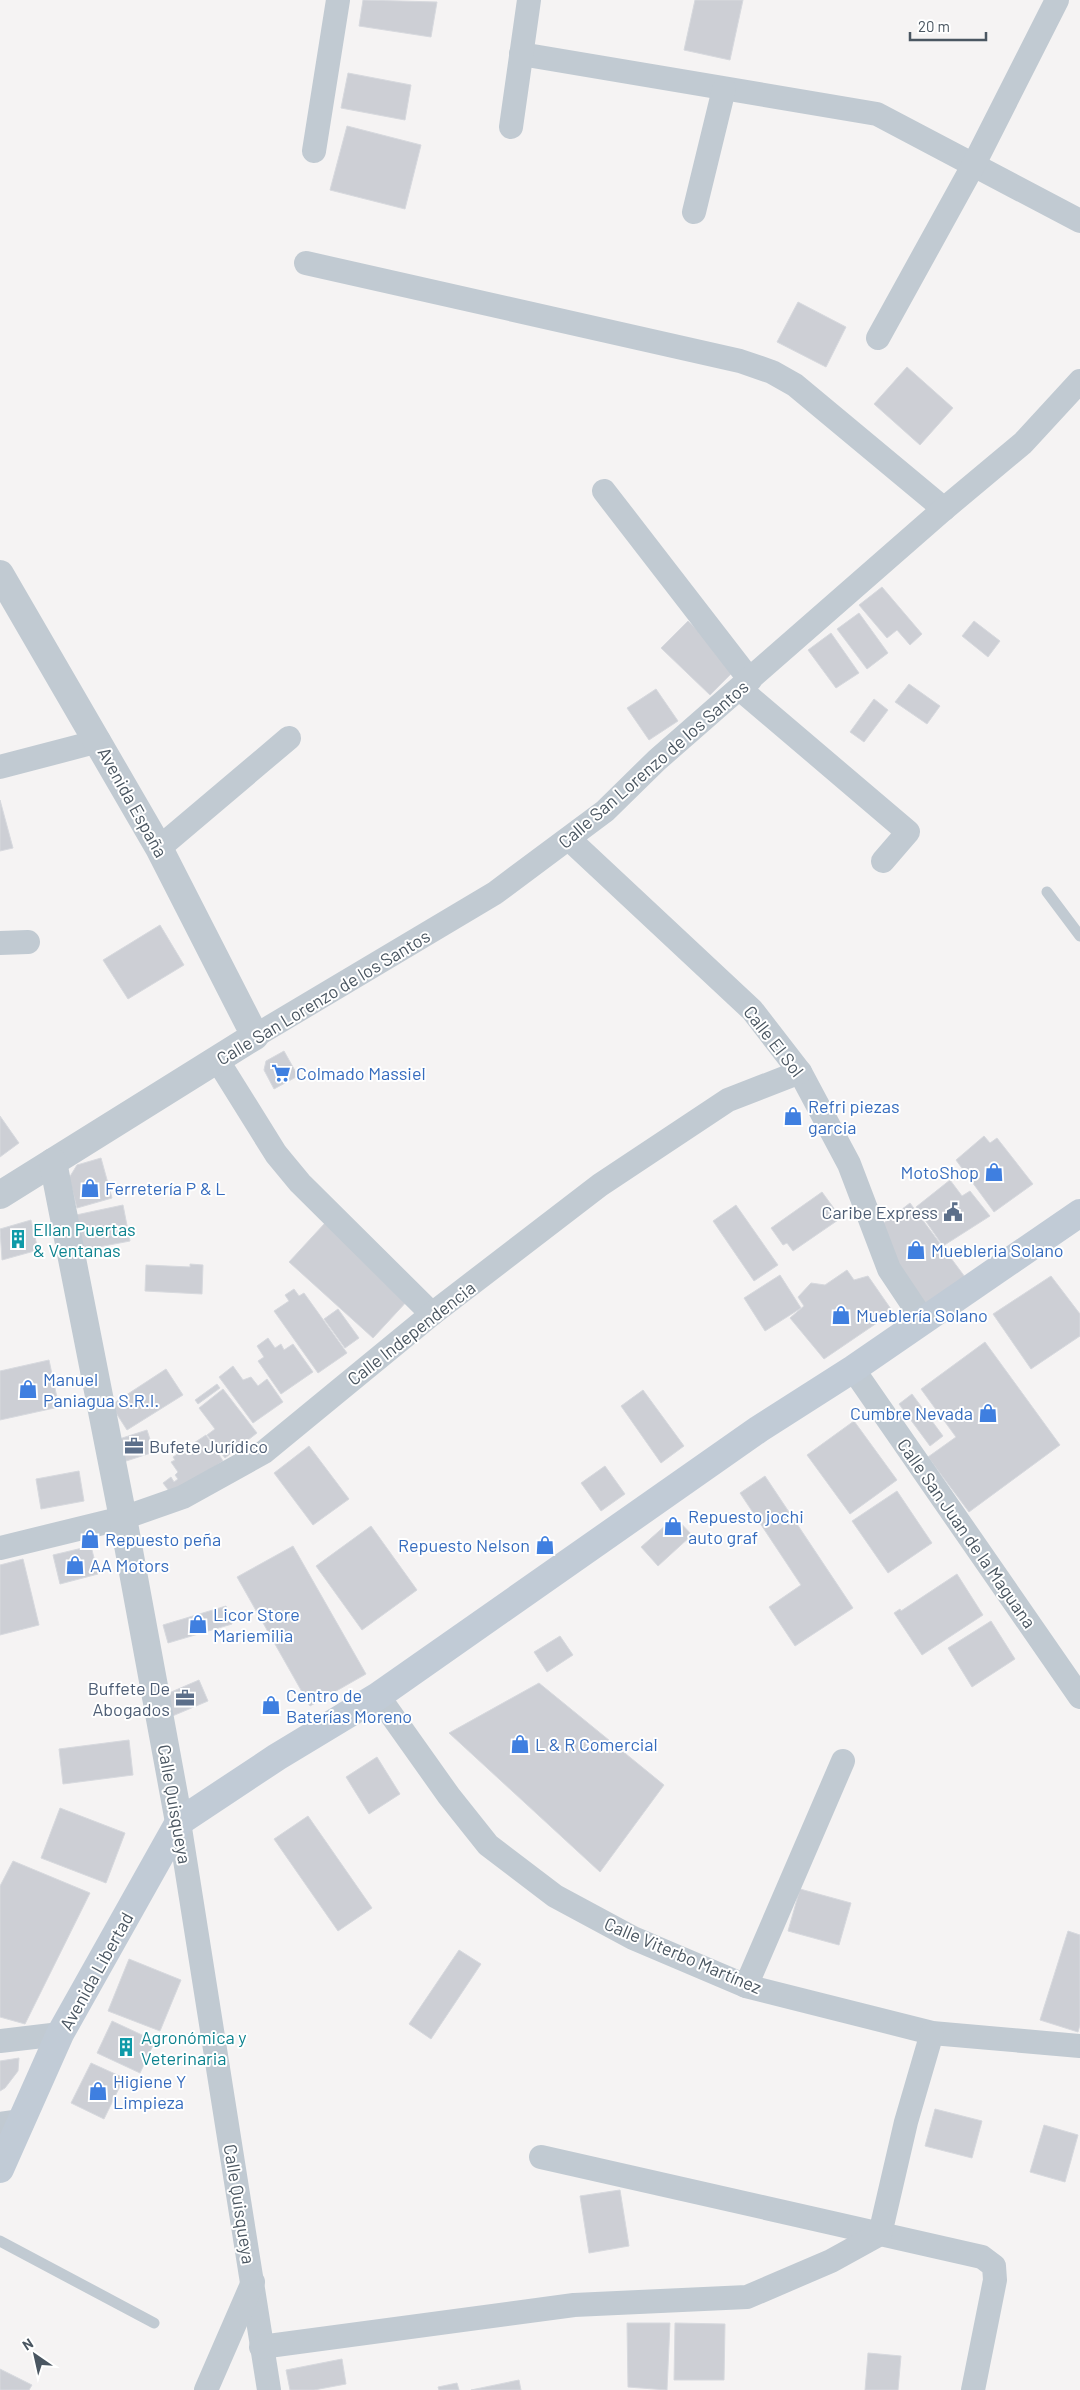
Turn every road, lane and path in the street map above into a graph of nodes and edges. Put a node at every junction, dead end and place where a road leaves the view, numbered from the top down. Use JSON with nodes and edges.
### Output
{"nodes":[{"id":1,"x":338,"y":0,"type":"edge"},
{"id":2,"x":529,"y":0,"type":"edge"},
{"id":3,"x":1057,"y":0,"type":"edge"},
{"id":4,"x":522,"y":54,"type":"junction"},
{"id":5,"x":724,"y":89,"type":"junction"},
{"id":6,"x":511,"y":127,"type":"dead end"},
{"id":7,"x":314,"y":151,"type":"dead end"},
{"id":8,"x":974,"y":164,"type":"junction"},
{"id":9,"x":694,"y":212,"type":"dead end"},
{"id":10,"x":1080,"y":221,"type":"edge"},
{"id":11,"x":306,"y":263,"type":"dead end"},
{"id":12,"x":878,"y":338,"type":"dead end"},
{"id":13,"x":1080,"y":381,"type":"edge"},
{"id":14,"x":604,"y":491,"type":"dead end"},
{"id":15,"x":944,"y":509,"type":"junction"},
{"id":16,"x":0,"y":574,"type":"edge"},
{"id":17,"x":745,"y":685,"type":"junction"},
{"id":18,"x":289,"y":738,"type":"dead end"},
{"id":19,"x":98,"y":741,"type":"junction"},
{"id":20,"x":0,"y":767,"type":"edge"},
{"id":21,"x":569,"y":839,"type":"junction"},
{"id":22,"x":159,"y":848,"type":"junction"},
{"id":23,"x":883,"y":861,"type":"dead end"},
{"id":24,"x":1047,"y":892,"type":"dead end"},
{"id":25,"x":1080,"y":936,"type":"edge"},
{"id":26,"x":28,"y":942,"type":"dead end"},
{"id":27,"x":0,"y":943,"type":"edge"},
{"id":28,"x":255,"y":1036,"type":"junction"},
{"id":29,"x":218,"y":1061,"type":"junction"},
{"id":30,"x":800,"y":1072,"type":"junction"},
{"id":31,"x":53,"y":1162,"type":"junction"},
{"id":32,"x":0,"y":1194,"type":"edge"},
{"id":33,"x":1080,"y":1213,"type":"edge"},
{"id":34,"x":432,"y":1314,"type":"junction"},
{"id":35,"x":923,"y":1320,"type":"junction"},
{"id":36,"x":853,"y":1368,"type":"junction"},
{"id":37,"x":123,"y":1518,"type":"junction"},
{"id":38,"x":0,"y":1548,"type":"edge"},
{"id":39,"x":378,"y":1696,"type":"junction"},
{"id":40,"x":1080,"y":1698,"type":"edge"},
{"id":41,"x":843,"y":1761,"type":"dead end"},
{"id":42,"x":180,"y":1822,"type":"junction"},
{"id":43,"x":746,"y":1986,"type":"junction"},
{"id":44,"x":932,"y":2033,"type":"junction"},
{"id":45,"x":60,"y":2034,"type":"junction"},
{"id":46,"x":0,"y":2041,"type":"edge"},
{"id":47,"x":1080,"y":2046,"type":"edge"},
{"id":48,"x":10,"y":2125,"type":"edge"},
{"id":49,"x":541,"y":2157,"type":"dead end"},
{"id":50,"x":0,"y":2168,"type":"edge"},
{"id":51,"x":880,"y":2234,"type":"junction"},
{"id":52,"x":0,"y":2241,"type":"edge"},
{"id":53,"x":253,"y":2282,"type":"junction"},
{"id":54,"x":154,"y":2323,"type":"dead end"},
{"id":55,"x":261,"y":2347,"type":"junction"},
{"id":56,"x":206,"y":2390,"type":"edge"},
{"id":57,"x":269,"y":2390,"type":"edge"},
{"id":58,"x":973,"y":2390,"type":"edge"}],
"edges":[{"from":1,"to":7,"type":"street"},
{"from":2,"to":4,"type":"street"},
{"from":3,"to":8,"type":"street"},
{"from":4,"to":5,"type":"street"},
{"from":4,"to":6,"type":"street"},
{"from":5,"to":8,"type":"street"},
{"from":5,"to":9,"type":"street"},
{"from":8,"to":10,"type":"street"},
{"from":8,"to":12,"type":"street"},
{"from":11,"to":15,"type":"street"},
{"from":13,"to":15,"type":"street","name":"Calle San Lorenzo de los Santos"},
{"from":14,"to":17,"type":"street"},
{"from":15,"to":17,"type":"street","name":"Calle San Lorenzo de los Santos"},
{"from":16,"to":19,"type":"street","name":"Avenida España"},
{"from":17,"to":21,"type":"street","name":"Calle San Lorenzo de los Santos"},
{"from":17,"to":23,"type":"street"},
{"from":18,"to":22,"type":"street"},
{"from":19,"to":20,"type":"street"},
{"from":19,"to":22,"type":"street","name":"Avenida España"},
{"from":21,"to":28,"type":"street","name":"Calle San Lorenzo de los Santos"},
{"from":21,"to":30,"type":"street","name":"Calle El Sol"},
{"from":22,"to":28,"type":"street","name":"Avenida España"},
{"from":24,"to":25,"type":"lane"},
{"from":26,"to":27,"type":"street"},
{"from":28,"to":29,"type":"street","name":"Calle San Lorenzo de los Santos"},
{"from":29,"to":31,"type":"street","name":"Calle San Lorenzo de los Santos"},
{"from":29,"to":34,"type":"street"},
{"from":30,"to":34,"type":"street","name":"Calle Independencia"},
{"from":30,"to":35,"type":"street","name":"Calle El Sol"},
{"from":31,"to":32,"type":"street","name":"Calle San Lorenzo de los Santos"},
{"from":31,"to":37,"type":"street","name":"Calle Quisqueya"},
{"from":33,"to":35,"type":"main road"},
{"from":34,"to":37,"type":"street","name":"Calle Independencia"},
{"from":35,"to":36,"type":"main road"},
{"from":36,"to":39,"type":"main road"},
{"from":36,"to":40,"type":"street","name":"Calle San Juan de la Maguana"},
{"from":37,"to":38,"type":"street","name":"Calle Independencia"},
{"from":37,"to":42,"type":"street","name":"Calle Quisqueya"},
{"from":39,"to":42,"type":"main road"},
{"from":39,"to":43,"type":"street","name":"Calle Viterbo Martínez"},
{"from":41,"to":43,"type":"street"},
{"from":42,"to":45,"type":"main road","name":"Avenida Libertad"},
{"from":42,"to":53,"type":"street","name":"Calle Quisqueya"},
{"from":43,"to":44,"type":"street","name":"Calle Viterbo Martínez"},
{"from":44,"to":47,"type":"street","name":"Calle Viterbo Martínez"},
{"from":44,"to":51,"type":"street"},
{"from":45,"to":46,"type":"street"},
{"from":45,"to":48,"type":"main road","name":"Avenida Libertad"},
{"from":48,"to":50,"type":"main road","name":"Avenida Libertad"},
{"from":49,"to":51,"type":"street"},
{"from":51,"to":55,"type":"street"},
{"from":51,"to":58,"type":"street"},
{"from":52,"to":54,"type":"lane"},
{"from":53,"to":55,"type":"street","name":"Calle Quisqueya"},
{"from":53,"to":56,"type":"street"},
{"from":55,"to":57,"type":"street","name":"Calle Quisqueya"}]}
